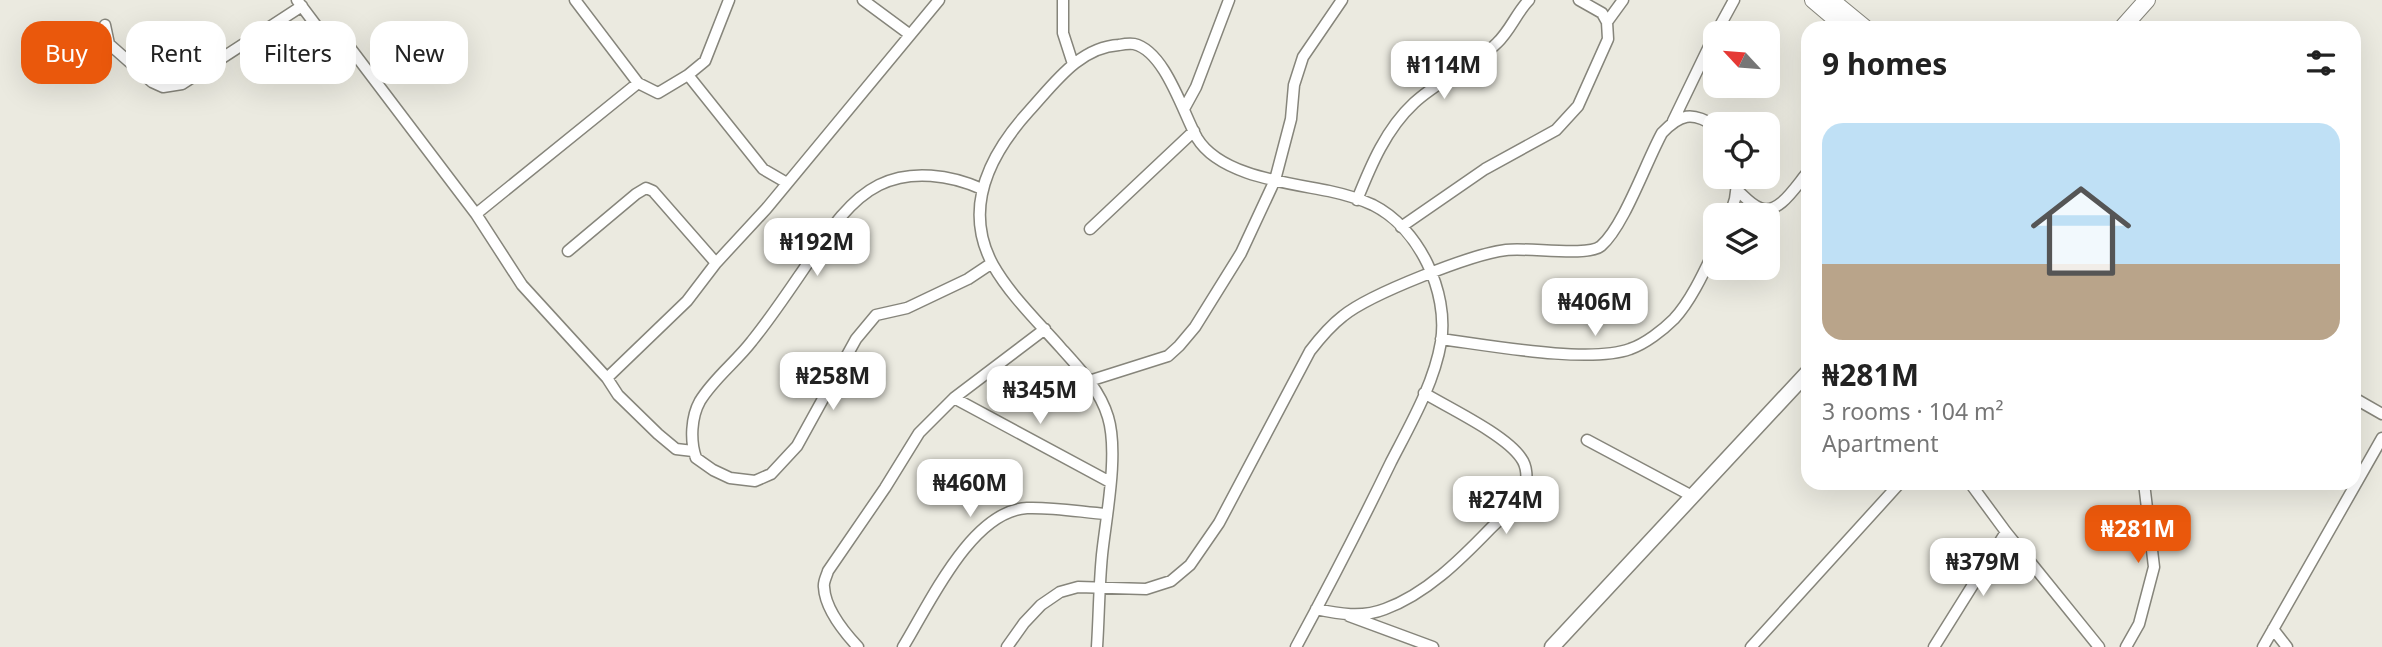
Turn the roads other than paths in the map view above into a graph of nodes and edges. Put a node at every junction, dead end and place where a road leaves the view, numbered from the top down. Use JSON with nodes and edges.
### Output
{"nodes":[{"id":1,"x":575,"y":0,"type":"edge"},
{"id":2,"x":729,"y":0,"type":"edge"},
{"id":3,"x":863,"y":0,"type":"edge"},
{"id":4,"x":939,"y":0,"type":"edge"},
{"id":5,"x":1063,"y":0,"type":"edge"},
{"id":6,"x":1229,"y":0,"type":"edge"},
{"id":7,"x":1342,"y":0,"type":"edge"},
{"id":8,"x":1530,"y":0,"type":"edge"},
{"id":9,"x":1579,"y":0,"type":"edge"},
{"id":10,"x":1623,"y":0,"type":"edge"},
{"id":11,"x":1734,"y":0,"type":"edge"},
{"id":12,"x":2147,"y":0,"type":"edge"},
{"id":13,"x":1819,"y":1,"type":"edge"},
{"id":14,"x":299,"y":3,"type":"edge"},
{"id":15,"x":1722,"y":21,"type":"edge"},
{"id":16,"x":1839,"y":21,"type":"edge"},
{"id":17,"x":1853,"y":21,"type":"edge"},
{"id":18,"x":2128,"y":21,"type":"edge"},
{"id":19,"x":1607,"y":22,"type":"junction"},
{"id":20,"x":909,"y":34,"type":"junction"},
{"id":21,"x":112,"y":47,"type":"edge"},
{"id":22,"x":1703,"y":59,"type":"edge"},
{"id":23,"x":1073,"y":64,"type":"junction"},
{"id":24,"x":688,"y":75,"type":"junction"},
{"id":25,"x":638,"y":83,"type":"junction"},
{"id":26,"x":1184,"y":109,"type":"junction"},
{"id":27,"x":1673,"y":121,"type":"junction"},
{"id":28,"x":1703,"y":121,"type":"edge"},
{"id":29,"x":1194,"y":131,"type":"junction"},
{"id":30,"x":1275,"y":180,"type":"junction"},
{"id":31,"x":1801,"y":180,"type":"edge"},
{"id":32,"x":787,"y":183,"type":"junction"},
{"id":33,"x":982,"y":189,"type":"junction"},
{"id":34,"x":1737,"y":190,"type":"joint"},
{"id":35,"x":1357,"y":200,"type":"junction"},
{"id":36,"x":1733,"y":203,"type":"edge"},
{"id":37,"x":476,"y":214,"type":"junction"},
{"id":38,"x":1401,"y":227,"type":"junction"},
{"id":39,"x":1090,"y":229,"type":"dead end"},
{"id":40,"x":568,"y":251,"type":"dead end"},
{"id":41,"x":992,"y":263,"type":"junction"},
{"id":42,"x":716,"y":264,"type":"junction"},
{"id":43,"x":1432,"y":274,"type":"junction"},
{"id":44,"x":1703,"y":274,"type":"edge"},
{"id":45,"x":1045,"y":329,"type":"junction"},
{"id":46,"x":1441,"y":339,"type":"junction"},
{"id":47,"x":607,"y":378,"type":"junction"},
{"id":48,"x":1801,"y":379,"type":"edge"},
{"id":49,"x":1088,"y":381,"type":"junction"},
{"id":50,"x":1423,"y":393,"type":"junction"},
{"id":51,"x":954,"y":398,"type":"junction"},
{"id":52,"x":2361,"y":402,"type":"edge"},
{"id":53,"x":2382,"y":414,"type":"edge"},
{"id":54,"x":2382,"y":438,"type":"edge"},
{"id":55,"x":1587,"y":440,"type":"dead end"},
{"id":56,"x":694,"y":451,"type":"junction"},
{"id":57,"x":2361,"y":475,"type":"edge"},
{"id":58,"x":1110,"y":482,"type":"junction"},
{"id":59,"x":1894,"y":490,"type":"edge"},
{"id":60,"x":1975,"y":490,"type":"edge"},
{"id":61,"x":2145,"y":490,"type":"edge"},
{"id":62,"x":2352,"y":490,"type":"edge"},
{"id":63,"x":1692,"y":496,"type":"junction"},
{"id":64,"x":1107,"y":514,"type":"junction"},
{"id":65,"x":2006,"y":532,"type":"junction"},
{"id":66,"x":1099,"y":587,"type":"junction"},
{"id":67,"x":1316,"y":609,"type":"junction"},
{"id":68,"x":1346,"y":615,"type":"junction"},
{"id":69,"x":2273,"y":629,"type":"junction"},
{"id":70,"x":858,"y":647,"type":"edge"},
{"id":71,"x":902,"y":647,"type":"edge"},
{"id":72,"x":1007,"y":647,"type":"edge"},
{"id":73,"x":1097,"y":647,"type":"edge"},
{"id":74,"x":1296,"y":647,"type":"edge"},
{"id":75,"x":1433,"y":647,"type":"edge"},
{"id":76,"x":1552,"y":647,"type":"edge"},
{"id":77,"x":1751,"y":647,"type":"edge"},
{"id":78,"x":1934,"y":647,"type":"edge"},
{"id":79,"x":2099,"y":647,"type":"edge"},
{"id":80,"x":2126,"y":647,"type":"edge"},
{"id":81,"x":2263,"y":647,"type":"edge"},
{"id":82,"x":2287,"y":647,"type":"edge"}],
"edges":[{"from":1,"to":25,"type":"street"},
{"from":2,"to":24,"type":"street"},
{"from":3,"to":20,"type":"street"},
{"from":4,"to":20,"type":"street"},
{"from":5,"to":23,"type":"street"},
{"from":6,"to":26,"type":"street"},
{"from":7,"to":30,"type":"street"},
{"from":8,"to":35,"type":"street"},
{"from":9,"to":19,"type":"street"},
{"from":10,"to":19,"type":"street"},
{"from":11,"to":15,"type":"street"},
{"from":12,"to":18,"type":"main road"},
{"from":13,"to":16,"type":"main road"},
{"from":13,"to":17,"type":"main road"},
{"from":14,"to":21,"type":"street"},
{"from":14,"to":37,"type":"street"},
{"from":19,"to":38,"type":"street"},
{"from":20,"to":32,"type":"street"},
{"from":22,"to":27,"type":"street"},
{"from":23,"to":26,"type":"street"},
{"from":23,"to":33,"type":"street"},
{"from":24,"to":25,"type":"street"},
{"from":24,"to":32,"type":"street"},
{"from":25,"to":37,"type":"street"},
{"from":26,"to":29,"type":"street"},
{"from":27,"to":28,"type":"street"},
{"from":27,"to":43,"type":"street"},
{"from":29,"to":30,"type":"street"},
{"from":29,"to":39,"type":"street"},
{"from":30,"to":35,"type":"street"},
{"from":30,"to":49,"type":"street"},
{"from":31,"to":34,"type":"street"},
{"from":32,"to":42,"type":"street"},
{"from":33,"to":41,"type":"street"},
{"from":33,"to":56,"type":"street"},
{"from":34,"to":36,"type":"street"},
{"from":35,"to":38,"type":"street"},
{"from":37,"to":47,"type":"street"},
{"from":38,"to":43,"type":"street"},
{"from":40,"to":42,"type":"street"},
{"from":41,"to":45,"type":"street"},
{"from":41,"to":56,"type":"street"},
{"from":42,"to":47,"type":"street"},
{"from":43,"to":46,"type":"street"},
{"from":43,"to":66,"type":"street"},
{"from":44,"to":46,"type":"street"},
{"from":45,"to":49,"type":"street"},
{"from":45,"to":51,"type":"street"},
{"from":46,"to":50,"type":"street"},
{"from":47,"to":56,"type":"street"},
{"from":48,"to":63,"type":"street"},
{"from":49,"to":58,"type":"street"},
{"from":50,"to":67,"type":"street"},
{"from":50,"to":68,"type":"street"},
{"from":51,"to":58,"type":"street"},
{"from":51,"to":70,"type":"street"},
{"from":52,"to":53,"type":"street"},
{"from":54,"to":57,"type":"street"},
{"from":55,"to":63,"type":"street"},
{"from":58,"to":64,"type":"street"},
{"from":59,"to":77,"type":"street"},
{"from":60,"to":65,"type":"street"},
{"from":61,"to":80,"type":"street"},
{"from":62,"to":69,"type":"street"},
{"from":63,"to":76,"type":"street"},
{"from":64,"to":66,"type":"street"},
{"from":64,"to":71,"type":"street"},
{"from":65,"to":78,"type":"street"},
{"from":65,"to":79,"type":"street"},
{"from":66,"to":72,"type":"street"},
{"from":66,"to":73,"type":"street"},
{"from":67,"to":68,"type":"street"},
{"from":67,"to":74,"type":"street"},
{"from":68,"to":75,"type":"street"},
{"from":69,"to":81,"type":"street"},
{"from":69,"to":82,"type":"street"}]}
